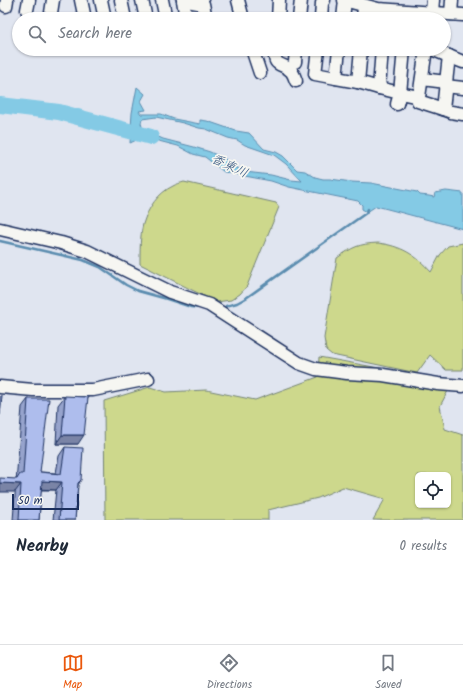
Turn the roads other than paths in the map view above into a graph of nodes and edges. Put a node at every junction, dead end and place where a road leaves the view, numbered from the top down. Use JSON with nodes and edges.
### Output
{"nodes":[{"id":1,"x":54,"y":0,"type":"edge"},
{"id":2,"x":81,"y":0,"type":"edge"},
{"id":3,"x":101,"y":0,"type":"edge"},
{"id":4,"x":121,"y":0,"type":"edge"},
{"id":5,"x":142,"y":0,"type":"edge"},
{"id":6,"x":162,"y":0,"type":"edge"},
{"id":7,"x":183,"y":0,"type":"edge"},
{"id":8,"x":238,"y":0,"type":"edge"},
{"id":9,"x":279,"y":0,"type":"edge"},
{"id":10,"x":301,"y":0,"type":"edge"},
{"id":11,"x":324,"y":0,"type":"edge"},
{"id":12,"x":344,"y":0,"type":"edge"},
{"id":13,"x":433,"y":0,"type":"edge"},
{"id":14,"x":452,"y":0,"type":"edge"},
{"id":15,"x":370,"y":4,"type":"edge"},
{"id":16,"x":388,"y":9,"type":"edge"},
{"id":17,"x":410,"y":10,"type":"edge"},
{"id":18,"x":53,"y":12,"type":"edge"},
{"id":19,"x":84,"y":12,"type":"edge"},
{"id":20,"x":104,"y":12,"type":"edge"},
{"id":21,"x":124,"y":12,"type":"edge"},
{"id":22,"x":145,"y":12,"type":"edge"},
{"id":23,"x":165,"y":12,"type":"edge"},
{"id":24,"x":185,"y":12,"type":"edge"},
{"id":25,"x":205,"y":12,"type":"edge"},
{"id":26,"x":241,"y":12,"type":"edge"},
{"id":27,"x":278,"y":12,"type":"edge"},
{"id":28,"x":300,"y":12,"type":"edge"},
{"id":29,"x":321,"y":12,"type":"edge"},
{"id":30,"x":343,"y":12,"type":"edge"},
{"id":31,"x":424,"y":12,"type":"edge"},
{"id":32,"x":443,"y":12,"type":"edge"},
{"id":33,"x":447,"y":12,"type":"edge"},
{"id":34,"x":254,"y":56,"type":"edge"},
{"id":35,"x":274,"y":56,"type":"edge"},
{"id":36,"x":295,"y":56,"type":"edge"},
{"id":37,"x":317,"y":56,"type":"edge"},
{"id":38,"x":338,"y":56,"type":"edge"},
{"id":39,"x":360,"y":56,"type":"edge"},
{"id":40,"x":381,"y":56,"type":"edge"},
{"id":41,"x":404,"y":56,"type":"edge"},
{"id":42,"x":431,"y":56,"type":"edge"},
{"id":43,"x":449,"y":56,"type":"joint"},
{"id":44,"x":295,"y":62,"type":"dead end"},
{"id":45,"x":463,"y":62,"type":"edge"},
{"id":46,"x":260,"y":73,"type":"dead end"},
{"id":47,"x":336,"y":78,"type":"junction"},
{"id":48,"x":422,"y":79,"type":"junction"},
{"id":49,"x":296,"y":81,"type":"dead end"},
{"id":50,"x":358,"y":82,"type":"junction"},
{"id":51,"x":446,"y":84,"type":"junction"},
{"id":52,"x":378,"y":88,"type":"junction"},
{"id":53,"x":463,"y":88,"type":"edge"},
{"id":54,"x":419,"y":96,"type":"junction"},
{"id":55,"x":398,"y":98,"type":"junction"},
{"id":56,"x":443,"y":109,"type":"junction"},
{"id":57,"x":463,"y":114,"type":"edge"},
{"id":58,"x":0,"y":228,"type":"edge"},
{"id":59,"x":148,"y":378,"type":"dead end"},
{"id":60,"x":463,"y":386,"type":"edge"},
{"id":61,"x":0,"y":387,"type":"edge"}],
"edges":[{"from":1,"to":18,"type":"street"},
{"from":2,"to":19,"type":"street"},
{"from":3,"to":20,"type":"street"},
{"from":4,"to":21,"type":"street"},
{"from":5,"to":22,"type":"street"},
{"from":6,"to":23,"type":"street"},
{"from":7,"to":24,"type":"street"},
{"from":7,"to":25,"type":"street"},
{"from":8,"to":26,"type":"street"},
{"from":9,"to":27,"type":"street"},
{"from":10,"to":28,"type":"street"},
{"from":11,"to":29,"type":"street"},
{"from":12,"to":15,"type":"street"},
{"from":12,"to":30,"type":"street"},
{"from":13,"to":32,"type":"street"},
{"from":14,"to":33,"type":"street"},
{"from":15,"to":16,"type":"street"},
{"from":16,"to":17,"type":"street"},
{"from":17,"to":31,"type":"street"},
{"from":34,"to":46,"type":"street"},
{"from":35,"to":49,"type":"street"},
{"from":36,"to":44,"type":"street"},
{"from":37,"to":47,"type":"street"},
{"from":38,"to":47,"type":"street"},
{"from":39,"to":50,"type":"street"},
{"from":40,"to":52,"type":"street"},
{"from":41,"to":55,"type":"street"},
{"from":42,"to":48,"type":"street"},
{"from":43,"to":45,"type":"street"},
{"from":43,"to":51,"type":"street"},
{"from":47,"to":50,"type":"street"},
{"from":48,"to":51,"type":"street"},
{"from":48,"to":54,"type":"street"},
{"from":50,"to":52,"type":"street"},
{"from":51,"to":53,"type":"street"},
{"from":51,"to":56,"type":"street"},
{"from":52,"to":55,"type":"street"},
{"from":54,"to":55,"type":"street"},
{"from":54,"to":56,"type":"street"},
{"from":56,"to":57,"type":"street"},
{"from":58,"to":60,"type":"street"},
{"from":59,"to":61,"type":"street"}]}
